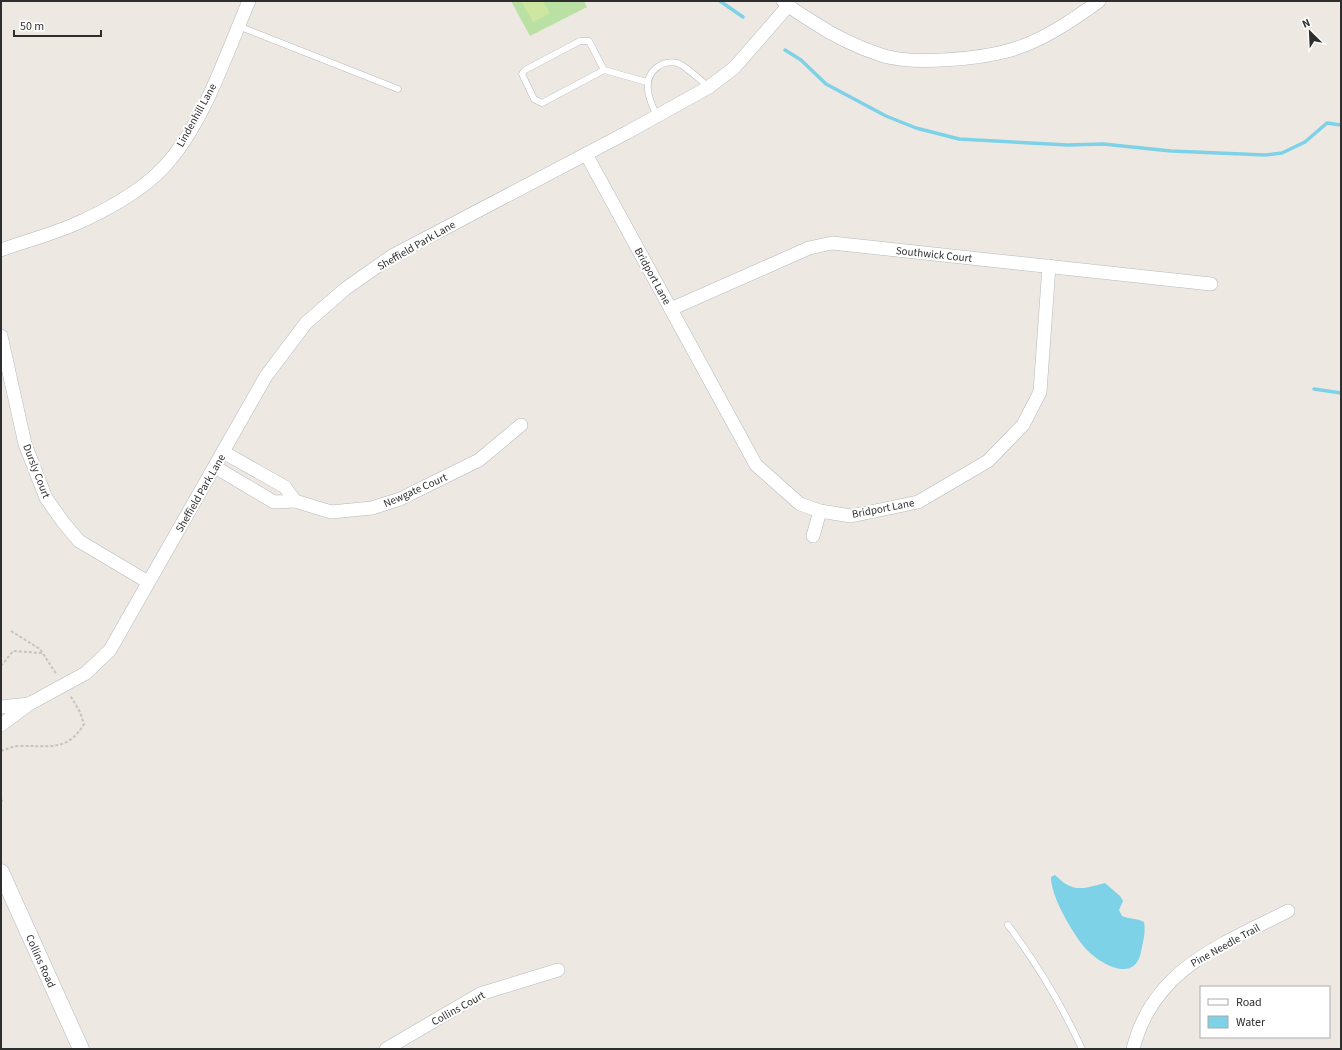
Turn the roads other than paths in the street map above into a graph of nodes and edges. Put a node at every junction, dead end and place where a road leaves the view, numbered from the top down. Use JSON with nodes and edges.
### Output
{"nodes":[{"id":1,"x":249,"y":1,"type":"edge"},
{"id":2,"x":1099,"y":1,"type":"edge"},
{"id":3,"x":785,"y":3,"type":"edge"},
{"id":4,"x":238,"y":26,"type":"junction"},
{"id":5,"x":604,"y":70,"type":"junction"},
{"id":6,"x":647,"y":82,"type":"junction"},
{"id":7,"x":709,"y":87,"type":"junction"},
{"id":8,"x":398,"y":89,"type":"dead end"},
{"id":9,"x":657,"y":116,"type":"junction"},
{"id":10,"x":586,"y":154,"type":"junction"},
{"id":11,"x":1,"y":250,"type":"edge"},
{"id":12,"x":1049,"y":266,"type":"junction"},
{"id":13,"x":1211,"y":284,"type":"dead end"},
{"id":14,"x":671,"y":309,"type":"junction"},
{"id":15,"x":1,"y":336,"type":"edge"},
{"id":16,"x":520,"y":425,"type":"dead end"},
{"id":17,"x":223,"y":452,"type":"junction"},
{"id":18,"x":215,"y":467,"type":"junction"},
{"id":19,"x":295,"y":501,"type":"junction"},
{"id":20,"x":820,"y":511,"type":"junction"},
{"id":21,"x":813,"y":536,"type":"dead end"},
{"id":22,"x":148,"y":582,"type":"junction"},
{"id":23,"x":29,"y":704,"type":"junction"},
{"id":24,"x":1,"y":707,"type":"edge"},
{"id":25,"x":1,"y":726,"type":"edge"},
{"id":26,"x":1,"y":872,"type":"edge"},
{"id":27,"x":1288,"y":911,"type":"dead end"},
{"id":28,"x":1008,"y":924,"type":"dead end"},
{"id":29,"x":558,"y":970,"type":"dead end"},
{"id":30,"x":81,"y":1049,"type":"edge"},
{"id":31,"x":386,"y":1049,"type":"edge"},
{"id":32,"x":1082,"y":1049,"type":"edge"},
{"id":33,"x":1133,"y":1049,"type":"edge"}],
"edges":[{"from":1,"to":4,"type":"street","name":"Lindenhill Lane"},
{"from":2,"to":3,"type":"street"},
{"from":3,"to":7,"type":"street","name":"Sheffield Park Lane"},
{"from":4,"to":8,"type":"lane"},
{"from":4,"to":11,"type":"street","name":"Lindenhill Lane"},
{"from":5,"to":5,"type":"lane"},
{"from":5,"to":6,"type":"lane"},
{"from":6,"to":7,"type":"lane"},
{"from":6,"to":9,"type":"lane"},
{"from":7,"to":9,"type":"street","name":"Sheffield Park Lane"},
{"from":9,"to":10,"type":"street","name":"Sheffield Park Lane"},
{"from":10,"to":14,"type":"street","name":"Bridport Lane"},
{"from":10,"to":17,"type":"street","name":"Sheffield Park Lane"},
{"from":12,"to":13,"type":"street","name":"Southwick Court"},
{"from":12,"to":14,"type":"street","name":"Southwick Court"},
{"from":12,"to":20,"type":"street","name":"Bridport Lane"},
{"from":14,"to":20,"type":"street","name":"Bridport Lane"},
{"from":15,"to":22,"type":"street","name":"Dursly Court"},
{"from":16,"to":19,"type":"street","name":"Newgate Court"},
{"from":17,"to":18,"type":"street","name":"Sheffield Park Lane"},
{"from":17,"to":19,"type":"street"},
{"from":18,"to":19,"type":"street","name":"Newgate Court"},
{"from":18,"to":22,"type":"street","name":"Sheffield Park Lane"},
{"from":20,"to":21,"type":"street"},
{"from":22,"to":23,"type":"street","name":"Sheffield Park Lane"},
{"from":23,"to":24,"type":"street","name":"Sheffield Park Lane"},
{"from":23,"to":25,"type":"street","name":"Sheffield Park Lane"},
{"from":26,"to":30,"type":"street","name":"Collins Road"},
{"from":27,"to":33,"type":"street","name":"Pine Needle Trail"},
{"from":28,"to":32,"type":"lane"},
{"from":29,"to":31,"type":"street","name":"Collins Court"}]}
